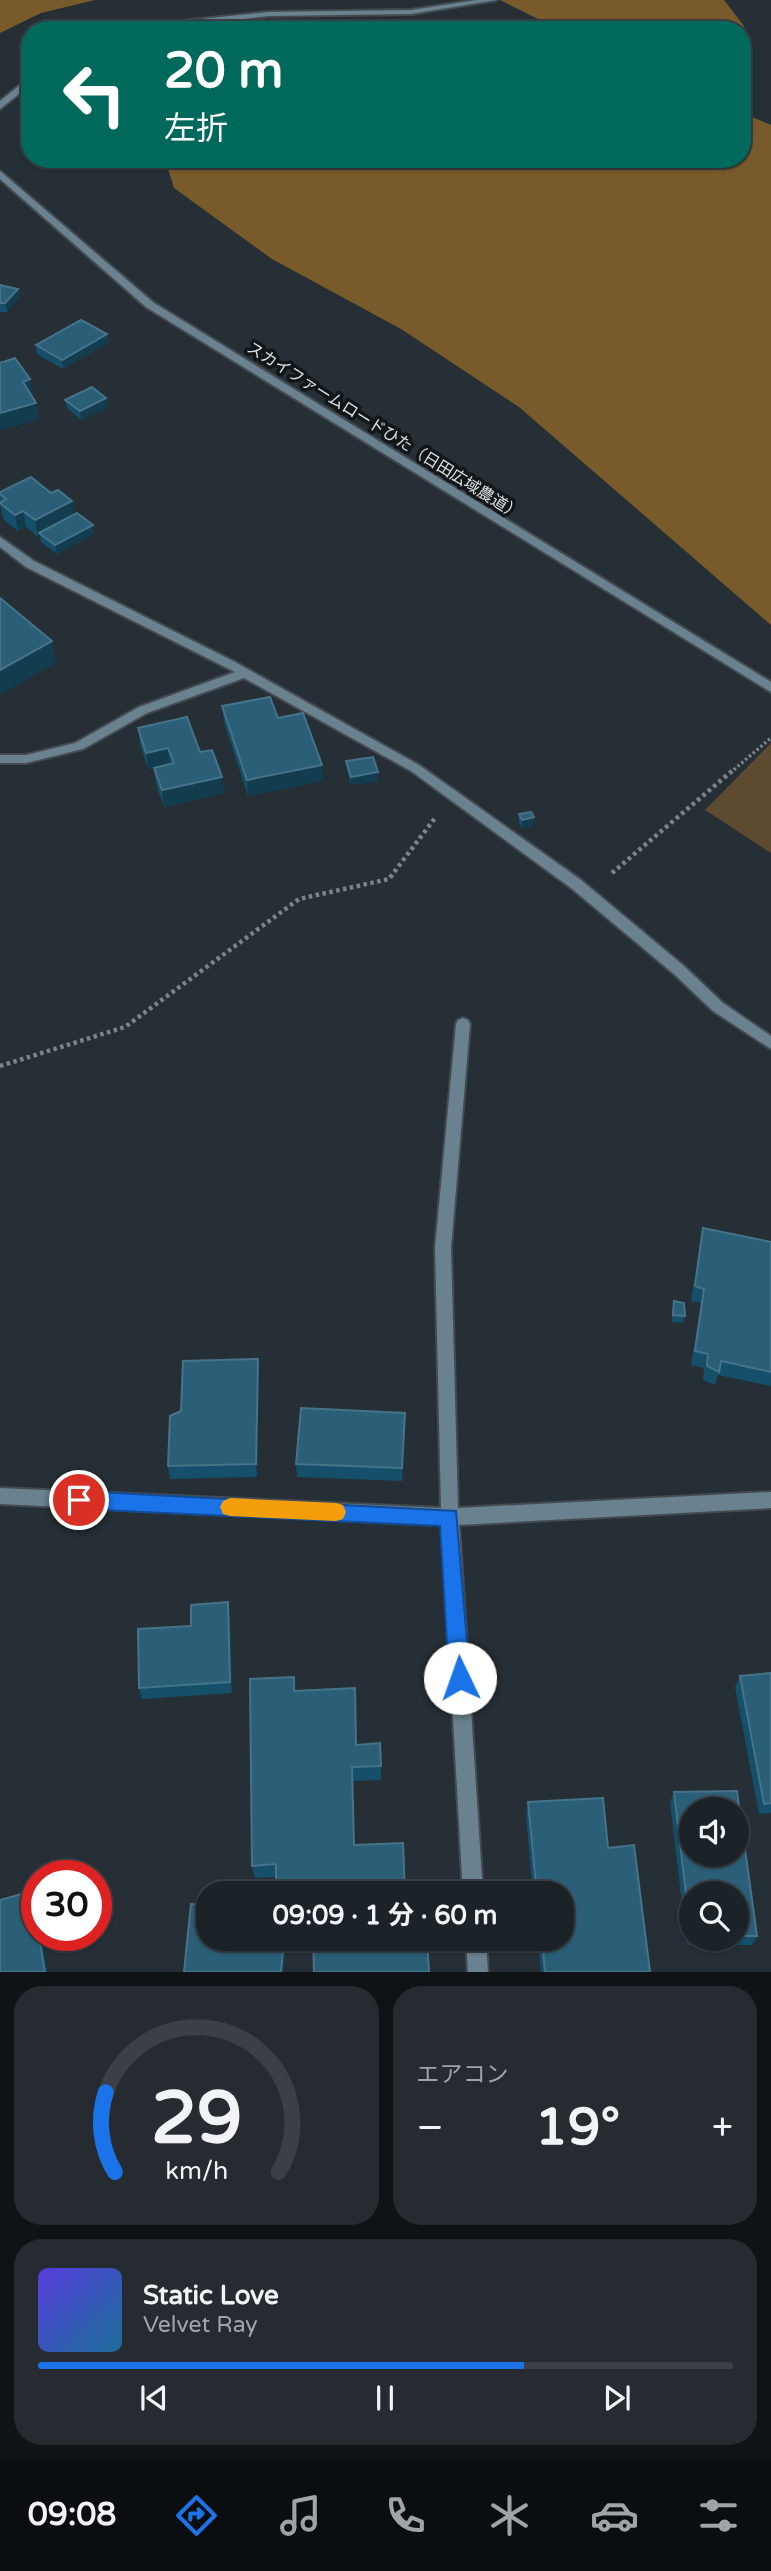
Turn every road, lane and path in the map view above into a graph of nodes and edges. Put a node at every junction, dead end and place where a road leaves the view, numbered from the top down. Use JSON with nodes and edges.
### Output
{"nodes":[{"id":1,"x":493,"y":0,"type":"edge"},
{"id":2,"x":206,"y":21,"type":"edge"},
{"id":3,"x":21,"y":88,"type":"edge"},
{"id":4,"x":0,"y":106,"type":"edge"},
{"id":5,"x":0,"y":174,"type":"edge"},
{"id":6,"x":0,"y":541,"type":"edge"},
{"id":7,"x":245,"y":673,"type":"junction"},
{"id":8,"x":771,"y":688,"type":"edge"},
{"id":9,"x":771,"y":738,"type":"edge"},
{"id":10,"x":0,"y":759,"type":"edge"},
{"id":11,"x":452,"y":795,"type":"junction"},
{"id":12,"x":620,"y":884,"type":"dead end"},
{"id":13,"x":463,"y":1024,"type":"dead end"},
{"id":14,"x":771,"y":1043,"type":"edge"},
{"id":15,"x":0,"y":1066,"type":"edge"},
{"id":16,"x":0,"y":1496,"type":"edge"},
{"id":17,"x":771,"y":1500,"type":"edge"},
{"id":18,"x":450,"y":1517,"type":"junction"},
{"id":19,"x":472,"y":1881,"type":"edge"},
{"id":20,"x":477,"y":1951,"type":"edge"},
{"id":21,"x":478,"y":1972,"type":"edge"}],
"edges":[{"from":1,"to":2,"type":"street"},
{"from":3,"to":4,"type":"street"},
{"from":5,"to":8,"type":"street","name":"スカイファームロードひた（日田広域農道）"},
{"from":6,"to":7,"type":"street"},
{"from":7,"to":10,"type":"street"},
{"from":7,"to":11,"type":"street"},
{"from":9,"to":12,"type":"path"},
{"from":11,"to":14,"type":"street"},
{"from":11,"to":15,"type":"path"},
{"from":13,"to":18,"type":"street"},
{"from":16,"to":18,"type":"street"},
{"from":17,"to":18,"type":"street"},
{"from":18,"to":19,"type":"street"},
{"from":20,"to":21,"type":"street"}]}
